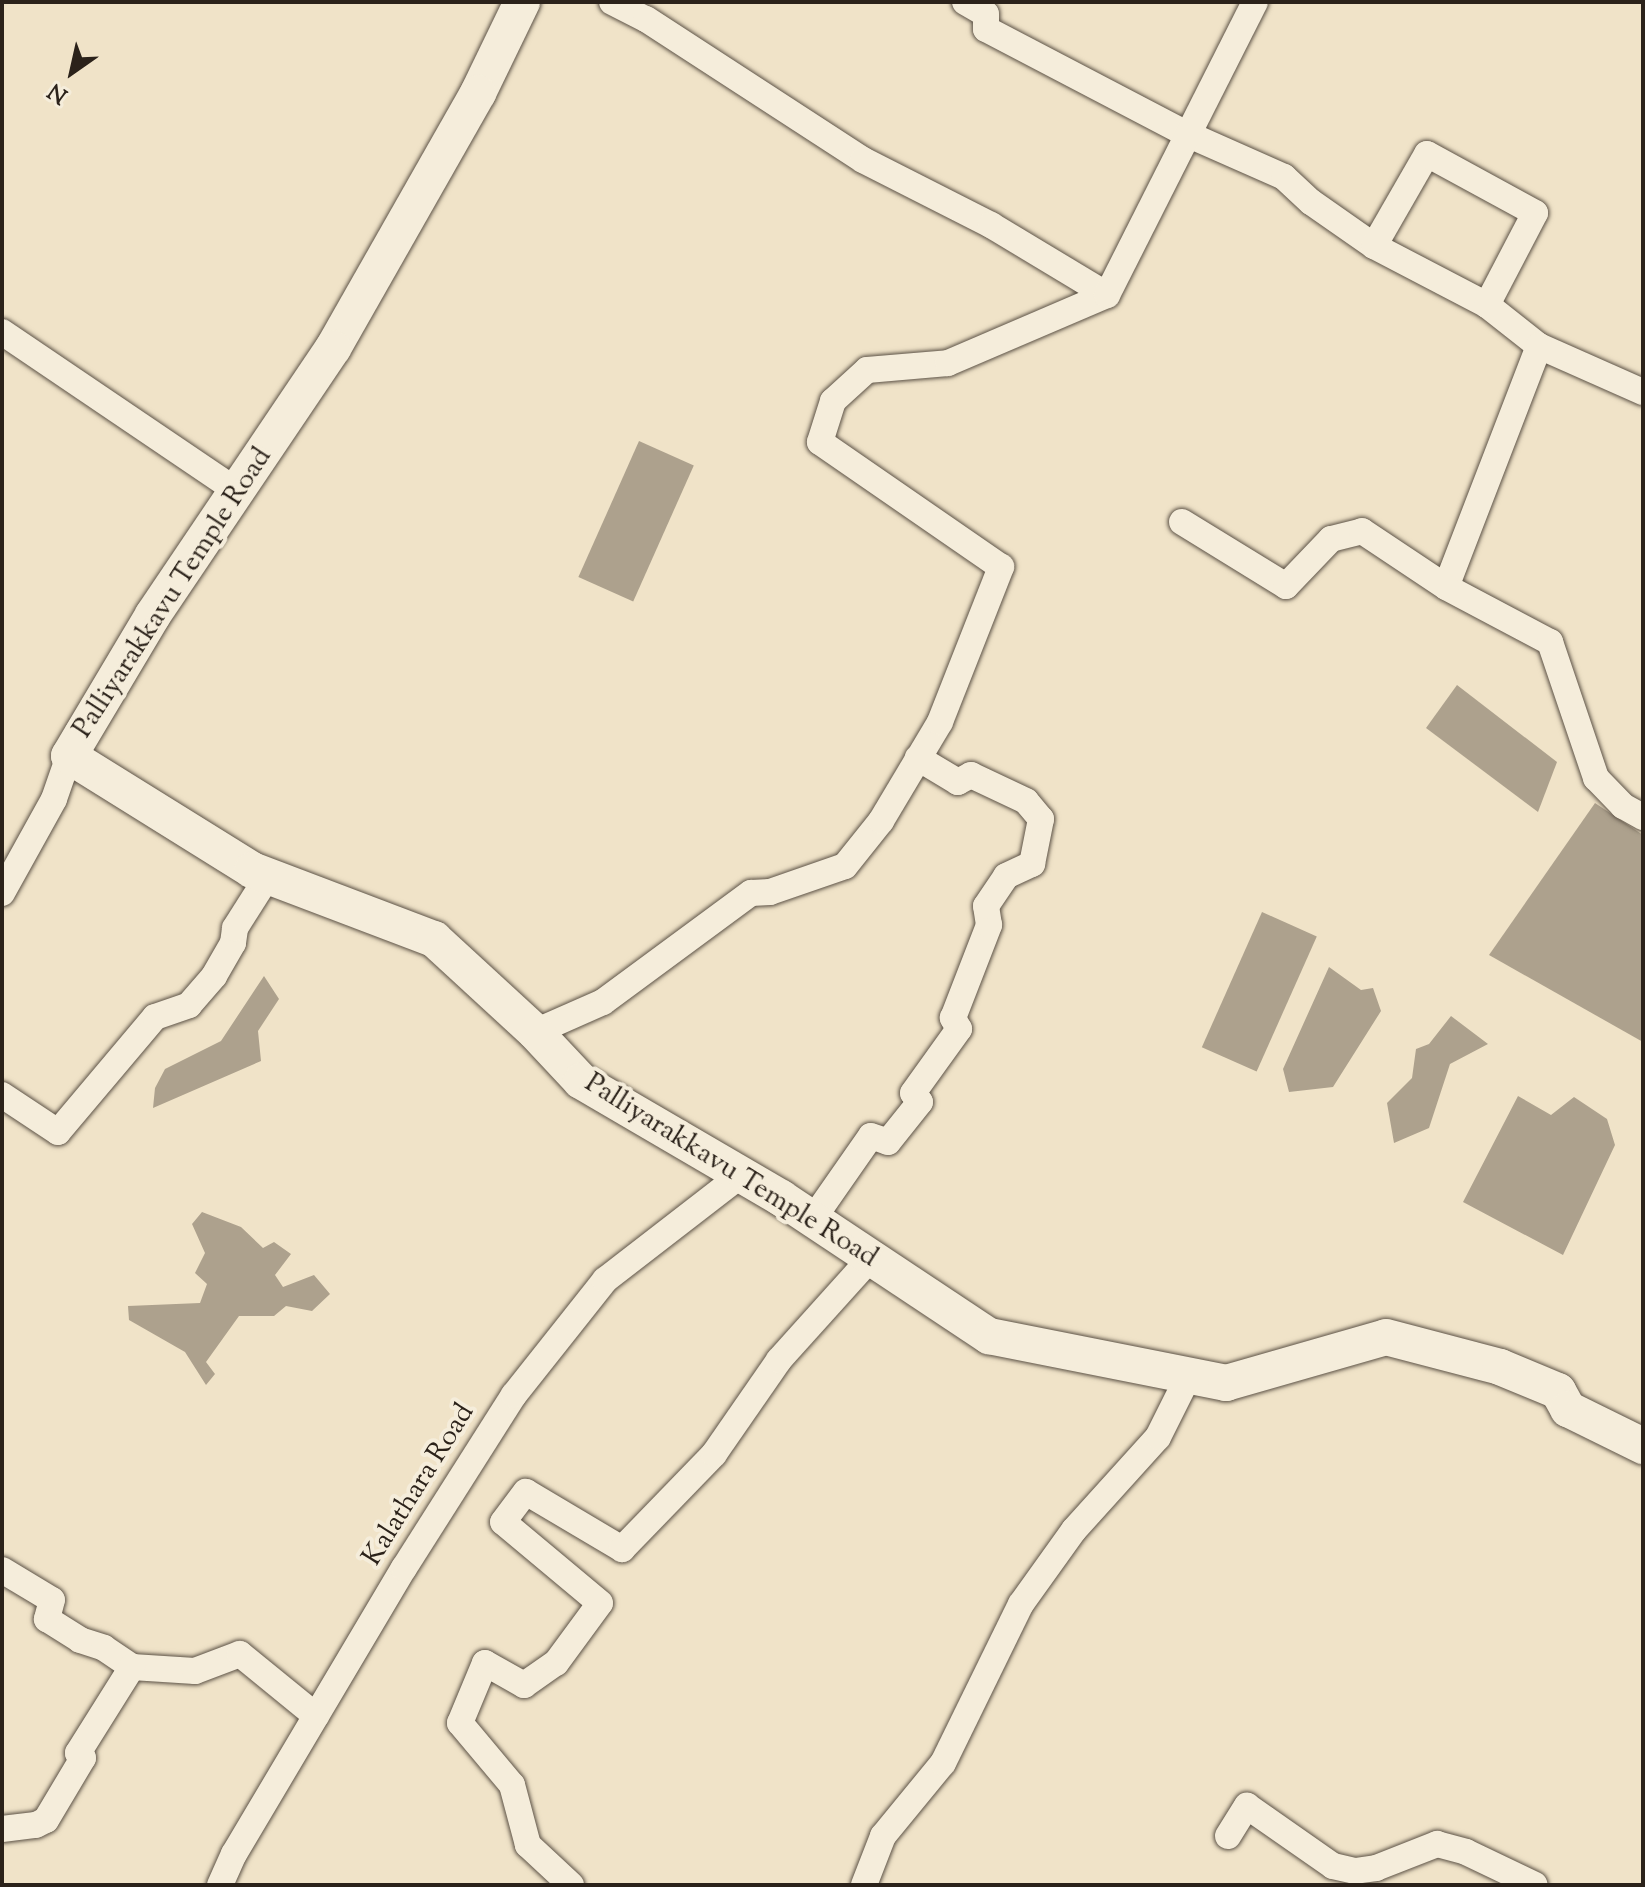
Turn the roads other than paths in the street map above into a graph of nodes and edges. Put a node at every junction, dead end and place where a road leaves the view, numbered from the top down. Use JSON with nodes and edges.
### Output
{"nodes":[{"id":1,"x":522,"y":2,"type":"edge"},
{"id":2,"x":612,"y":2,"type":"edge"},
{"id":3,"x":965,"y":2,"type":"edge"},
{"id":4,"x":1255,"y":2,"type":"edge"},
{"id":5,"x":1187,"y":134,"type":"junction"},
{"id":6,"x":1374,"y":246,"type":"junction"},
{"id":7,"x":1107,"y":295,"type":"junction"},
{"id":8,"x":1487,"y":305,"type":"junction"},
{"id":9,"x":2,"y":332,"type":"edge"},
{"id":10,"x":1539,"y":346,"type":"junction"},
{"id":11,"x":1643,"y":392,"type":"edge"},
{"id":12,"x":237,"y":491,"type":"junction"},
{"id":13,"x":1182,"y":522,"type":"dead end"},
{"id":14,"x":1446,"y":587,"type":"junction"},
{"id":15,"x":69,"y":756,"type":"junction"},
{"id":16,"x":918,"y":758,"type":"junction"},
{"id":17,"x":1643,"y":817,"type":"edge"},
{"id":18,"x":268,"y":876,"type":"junction"},
{"id":19,"x":2,"y":893,"type":"edge"},
{"id":20,"x":535,"y":1032,"type":"junction"},
{"id":21,"x":2,"y":1095,"type":"edge"},
{"id":22,"x":741,"y":1175,"type":"junction"},
{"id":23,"x":813,"y":1219,"type":"junction"},
{"id":24,"x":871,"y":1258,"type":"junction"},
{"id":25,"x":1189,"y":1375,"type":"junction"},
{"id":26,"x":1643,"y":1446,"type":"edge"},
{"id":27,"x":2,"y":1570,"type":"edge"},
{"id":28,"x":132,"y":1667,"type":"junction"},
{"id":29,"x":316,"y":1716,"type":"junction"},
{"id":30,"x":2,"y":1829,"type":"edge"},
{"id":31,"x":1228,"y":1836,"type":"dead end"},
{"id":32,"x":220,"y":1885,"type":"edge"},
{"id":33,"x":571,"y":1885,"type":"edge"},
{"id":34,"x":864,"y":1885,"type":"edge"},
{"id":35,"x":1535,"y":1885,"type":"edge"}],
"edges":[{"from":1,"to":12,"type":"street","name":"Palliyarakkavu Temple Road"},
{"from":2,"to":7,"type":"street"},
{"from":3,"to":5,"type":"street"},
{"from":4,"to":5,"type":"street"},
{"from":5,"to":6,"type":"street"},
{"from":5,"to":7,"type":"street"},
{"from":6,"to":8,"type":"street"},
{"from":6,"to":8,"type":"street"},
{"from":7,"to":16,"type":"street"},
{"from":8,"to":10,"type":"street"},
{"from":9,"to":12,"type":"street"},
{"from":10,"to":11,"type":"street"},
{"from":10,"to":14,"type":"street"},
{"from":12,"to":15,"type":"street","name":"Palliyarakkavu Temple Road"},
{"from":13,"to":14,"type":"street"},
{"from":14,"to":17,"type":"street"},
{"from":15,"to":18,"type":"street","name":"Palliyarakkavu Temple Road"},
{"from":15,"to":19,"type":"street"},
{"from":16,"to":20,"type":"street"},
{"from":16,"to":23,"type":"street"},
{"from":18,"to":20,"type":"street","name":"Palliyarakkavu Temple Road"},
{"from":18,"to":21,"type":"street"},
{"from":20,"to":22,"type":"street","name":"Palliyarakkavu Temple Road"},
{"from":22,"to":23,"type":"street","name":"Palliyarakkavu Temple Road"},
{"from":22,"to":29,"type":"street","name":"Kalathara Road"},
{"from":23,"to":24,"type":"street","name":"Palliyarakkavu Temple Road"},
{"from":24,"to":25,"type":"street","name":"Palliyarakkavu Temple Road"},
{"from":24,"to":33,"type":"street"},
{"from":25,"to":26,"type":"street","name":"Palliyarakkavu Temple Road"},
{"from":25,"to":34,"type":"street"},
{"from":27,"to":28,"type":"street"},
{"from":28,"to":29,"type":"street"},
{"from":28,"to":30,"type":"street"},
{"from":29,"to":32,"type":"street","name":"Kalathara Road"},
{"from":31,"to":35,"type":"street"}]}
